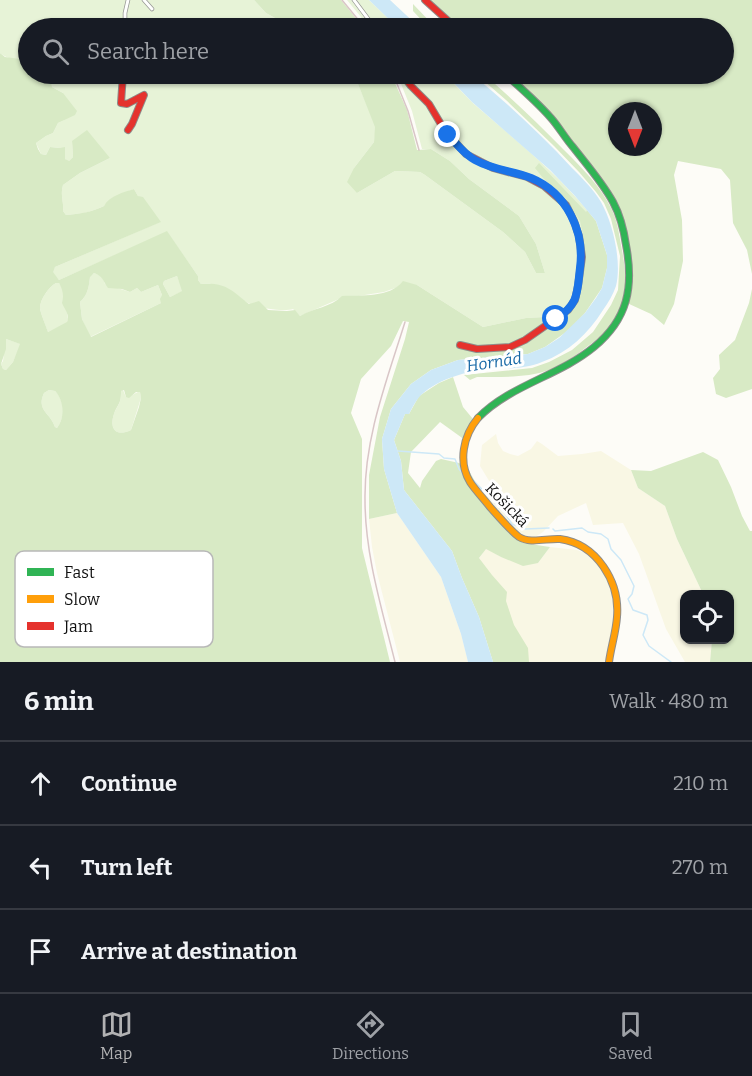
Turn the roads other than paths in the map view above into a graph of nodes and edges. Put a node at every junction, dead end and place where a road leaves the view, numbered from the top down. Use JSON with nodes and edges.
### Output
{"nodes":[{"id":1,"x":128,"y":0,"type":"edge"},
{"id":2,"x":144,"y":0,"type":"edge"},
{"id":3,"x":354,"y":0,"type":"edge"},
{"id":4,"x":425,"y":0,"type":"edge"},
{"id":5,"x":152,"y":9,"type":"dead end"},
{"id":6,"x":126,"y":18,"type":"edge"},
{"id":7,"x":368,"y":18,"type":"edge"},
{"id":8,"x":445,"y":18,"type":"edge"},
{"id":9,"x":122,"y":84,"type":"edge"},
{"id":10,"x":410,"y":84,"type":"edge"},
{"id":11,"x":515,"y":84,"type":"edge"},
{"id":12,"x":128,"y":130,"type":"dead end"},
{"id":13,"x":460,"y":345,"type":"dead end"},
{"id":14,"x":609,"y":662,"type":"edge"}],
"edges":[{"from":1,"to":6,"type":"street"},
{"from":2,"to":5,"type":"street"},
{"from":3,"to":7,"type":"street"},
{"from":4,"to":8,"type":"street"},
{"from":9,"to":12,"type":"street"},
{"from":10,"to":13,"type":"street"},
{"from":11,"to":14,"type":"street","name":"Košická"}]}
